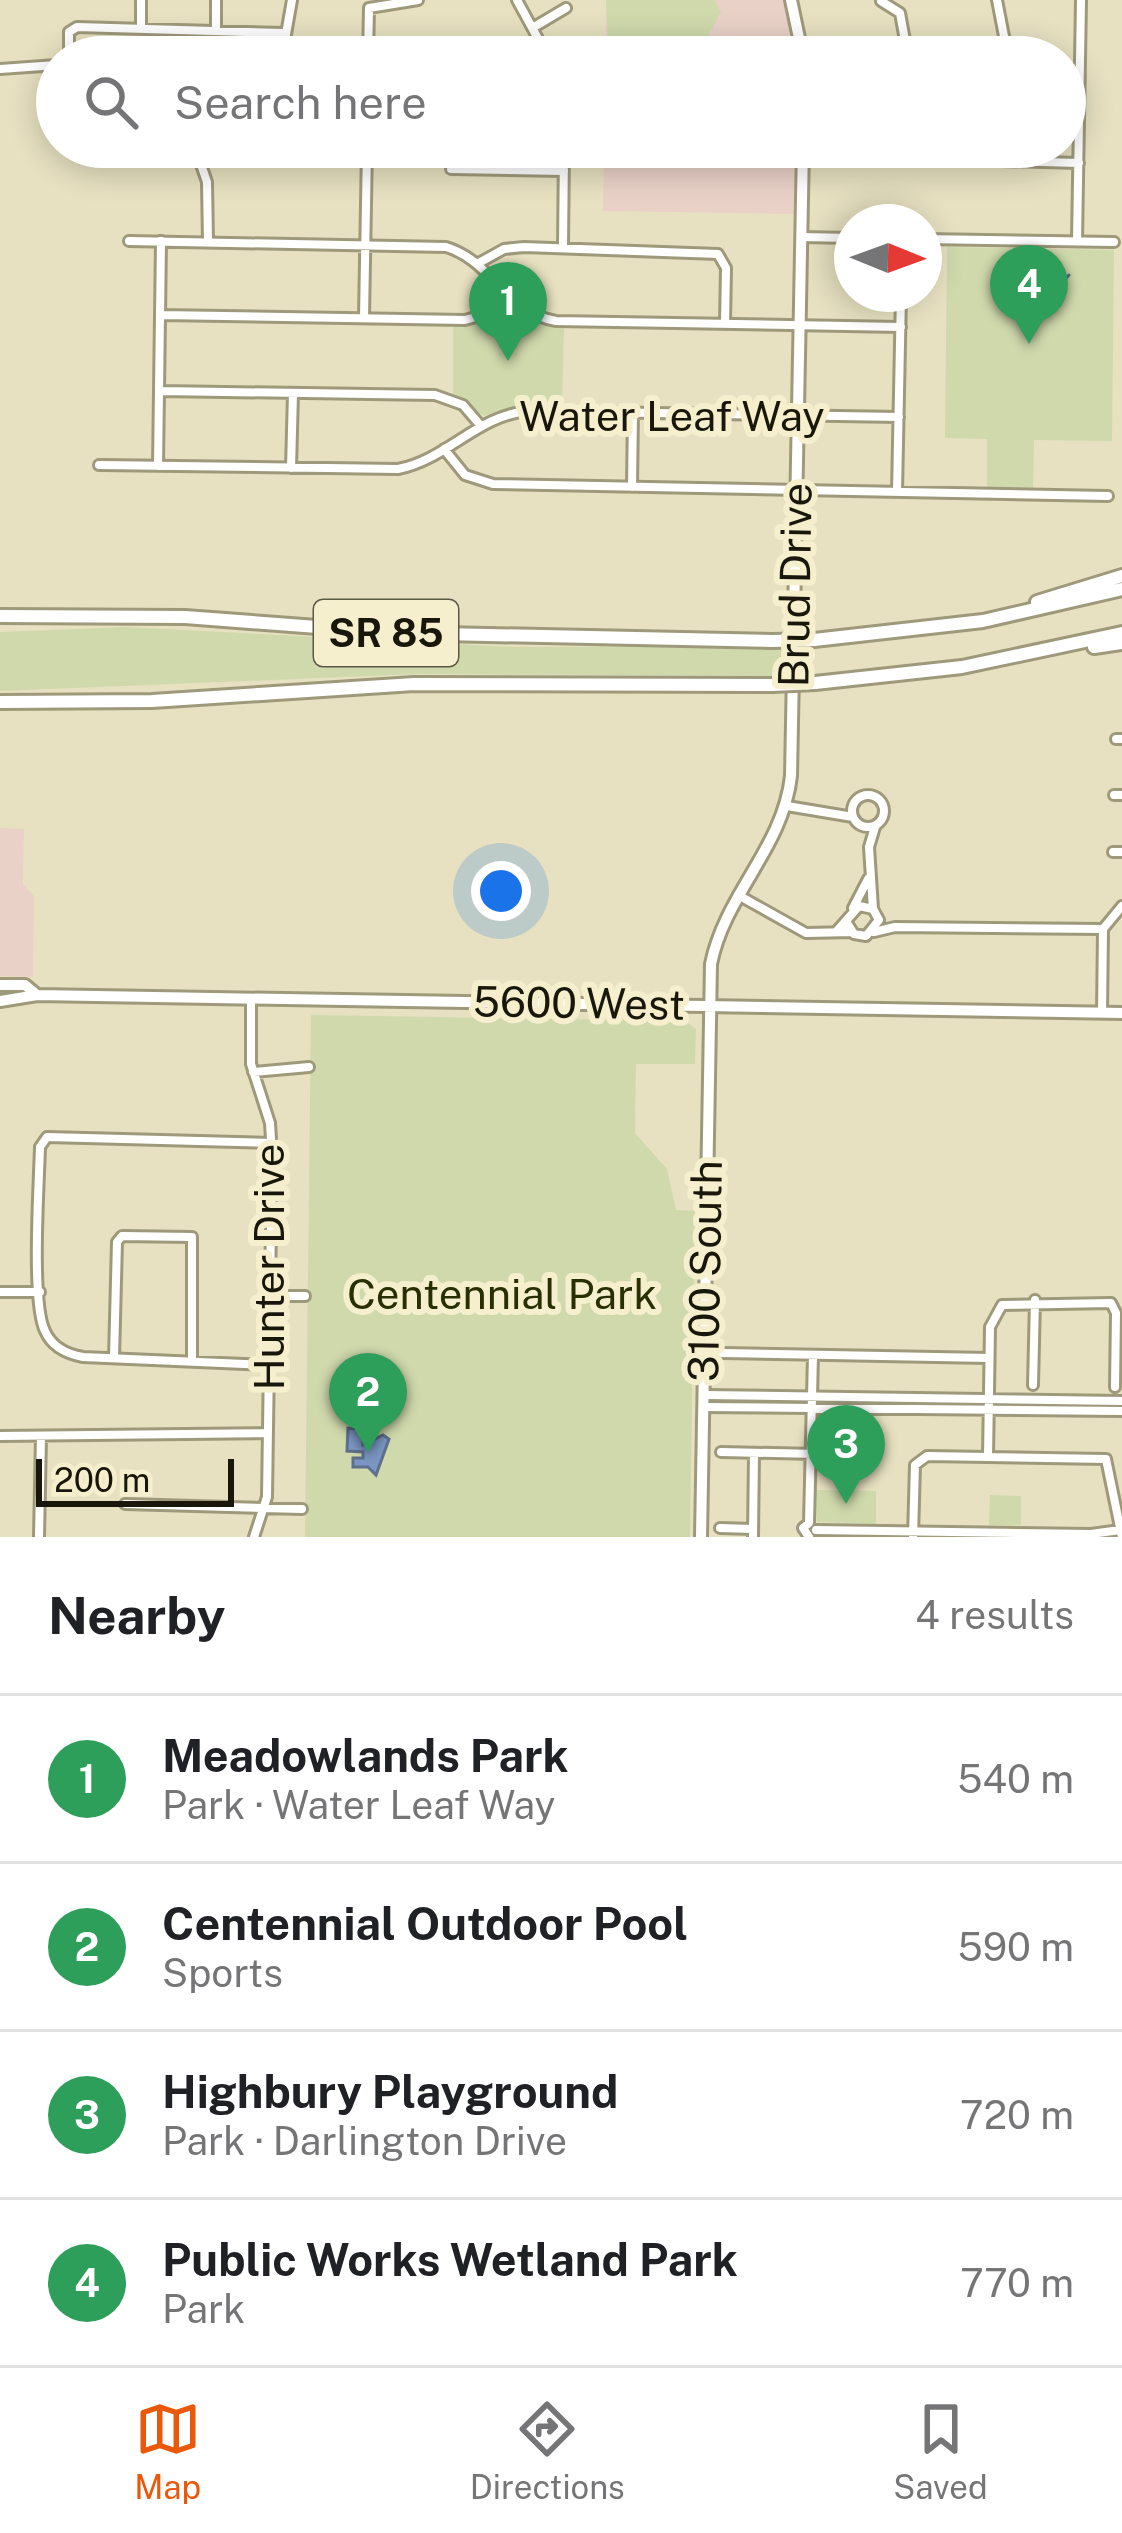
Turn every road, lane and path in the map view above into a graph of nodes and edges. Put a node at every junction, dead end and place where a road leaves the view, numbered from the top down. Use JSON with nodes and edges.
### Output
{"nodes":[{"id":1,"x":141,"y":0,"type":"edge"},
{"id":2,"x":216,"y":0,"type":"edge"},
{"id":3,"x":292,"y":0,"type":"edge"},
{"id":4,"x":418,"y":0,"type":"edge"},
{"id":5,"x":517,"y":0,"type":"edge"},
{"id":6,"x":791,"y":0,"type":"edge"},
{"id":7,"x":998,"y":0,"type":"edge"},
{"id":8,"x":1081,"y":0,"type":"edge"},
{"id":9,"x":881,"y":1,"type":"edge"},
{"id":10,"x":566,"y":8,"type":"dead end"},
{"id":11,"x":534,"y":27,"type":"junction"},
{"id":12,"x":141,"y":28,"type":"junction"},
{"id":13,"x":216,"y":29,"type":"junction"},
{"id":14,"x":283,"y":34,"type":"joint"},
{"id":15,"x":72,"y":36,"type":"edge"},
{"id":16,"x":368,"y":36,"type":"edge"},
{"id":17,"x":538,"y":36,"type":"edge"},
{"id":18,"x":799,"y":36,"type":"edge"},
{"id":19,"x":904,"y":36,"type":"edge"},
{"id":20,"x":1004,"y":36,"type":"edge"},
{"id":21,"x":1081,"y":36,"type":"edge"},
{"id":22,"x":36,"y":67,"type":"edge"},
{"id":23,"x":0,"y":70,"type":"edge"},
{"id":24,"x":203,"y":168,"type":"edge"},
{"id":25,"x":367,"y":168,"type":"edge"},
{"id":26,"x":803,"y":168,"type":"edge"},
{"id":27,"x":1079,"y":168,"type":"edge"},
{"id":28,"x":451,"y":169,"type":"dead end"},
{"id":29,"x":564,"y":171,"type":"joint"},
{"id":30,"x":801,"y":237,"type":"junction"},
{"id":31,"x":834,"y":238,"type":"edge"},
{"id":32,"x":942,"y":239,"type":"edge"},
{"id":33,"x":129,"y":241,"type":"dead end"},
{"id":34,"x":161,"y":241,"type":"junction"},
{"id":35,"x":1077,"y":241,"type":"junction"},
{"id":36,"x":208,"y":242,"type":"junction"},
{"id":37,"x":1114,"y":242,"type":"dead end"},
{"id":38,"x":365,"y":244,"type":"junction"},
{"id":39,"x":562,"y":247,"type":"junction"},
{"id":40,"x":477,"y":264,"type":"junction"},
{"id":41,"x":508,"y":297,"type":"junction"},
{"id":42,"x":901,"y":312,"type":"edge"},
{"id":43,"x":160,"y":315,"type":"junction"},
{"id":44,"x":364,"y":318,"type":"junction"},
{"id":45,"x":725,"y":324,"type":"junction"},
{"id":46,"x":800,"y":326,"type":"junction"},
{"id":47,"x":901,"y":327,"type":"junction"},
{"id":48,"x":160,"y":391,"type":"junction"},
{"id":49,"x":292,"y":393,"type":"junction"},
{"id":50,"x":633,"y":412,"type":"junction"},
{"id":51,"x":798,"y":415,"type":"junction"},
{"id":52,"x":899,"y":417,"type":"junction"},
{"id":53,"x":481,"y":426,"type":"junction"},
{"id":54,"x":444,"y":449,"type":"junction"},
{"id":55,"x":99,"y":465,"type":"dead end"},
{"id":56,"x":158,"y":466,"type":"junction"},
{"id":57,"x":291,"y":468,"type":"junction"},
{"id":58,"x":632,"y":487,"type":"junction"},
{"id":59,"x":797,"y":490,"type":"junction"},
{"id":60,"x":897,"y":492,"type":"junction"},
{"id":61,"x":1108,"y":496,"type":"dead end"},
{"id":62,"x":1122,"y":576,"type":"edge"},
{"id":63,"x":1122,"y":589,"type":"edge"},
{"id":64,"x":124,"y":615,"type":"junction"},
{"id":65,"x":0,"y":617,"type":"edge"},
{"id":66,"x":1122,"y":633,"type":"edge"},
{"id":67,"x":850,"y":638,"type":"junction"},
{"id":68,"x":1122,"y":643,"type":"edge"},
{"id":69,"x":1045,"y":652,"type":"junction"},
{"id":70,"x":0,"y":705,"type":"edge"},
{"id":71,"x":854,"y":805,"type":"junction"},
{"id":72,"x":787,"y":806,"type":"junction"},
{"id":73,"x":835,"y":811,"type":"junction"},
{"id":74,"x":853,"y":817,"type":"junction"},
{"id":75,"x":875,"y":825,"type":"junction"},
{"id":76,"x":862,"y":826,"type":"junction"},
{"id":77,"x":869,"y":847,"type":"junction"},
{"id":78,"x":868,"y":878,"type":"junction"},
{"id":79,"x":737,"y":894,"type":"junction"},
{"id":80,"x":1122,"y":906,"type":"edge"},
{"id":81,"x":852,"y":909,"type":"junction"},
{"id":82,"x":875,"y":912,"type":"junction"},
{"id":83,"x":895,"y":927,"type":"junction"},
{"id":84,"x":850,"y":928,"type":"junction"},
{"id":85,"x":1103,"y":929,"type":"junction"},
{"id":86,"x":874,"y":932,"type":"junction"},
{"id":87,"x":0,"y":985,"type":"edge"},
{"id":88,"x":37,"y":995,"type":"junction"},
{"id":89,"x":251,"y":999,"type":"junction"},
{"id":90,"x":0,"y":1001,"type":"edge"},
{"id":91,"x":708,"y":1005,"type":"junction"},
{"id":92,"x":1102,"y":1013,"type":"junction"},
{"id":93,"x":1122,"y":1013,"type":"edge"},
{"id":94,"x":309,"y":1067,"type":"dead end"},
{"id":95,"x":253,"y":1072,"type":"junction"},
{"id":96,"x":272,"y":1143,"type":"junction"},
{"id":97,"x":0,"y":1292,"type":"edge"},
{"id":98,"x":40,"y":1292,"type":"junction"},
{"id":99,"x":270,"y":1296,"type":"junction"},
{"id":100,"x":305,"y":1296,"type":"dead end"},
{"id":101,"x":1035,"y":1300,"type":"junction"},
{"id":102,"x":722,"y":1353,"type":"dead end"},
{"id":103,"x":813,"y":1355,"type":"junction"},
{"id":104,"x":115,"y":1358,"type":"junction"},
{"id":105,"x":989,"y":1358,"type":"junction"},
{"id":106,"x":192,"y":1359,"type":"junction"},
{"id":107,"x":269,"y":1365,"type":"junction"},
{"id":108,"x":1033,"y":1385,"type":"dead end"},
{"id":109,"x":1114,"y":1387,"type":"dead end"},
{"id":110,"x":812,"y":1397,"type":"junction"},
{"id":111,"x":703,"y":1401,"type":"junction"},
{"id":112,"x":1122,"y":1401,"type":"edge"},
{"id":113,"x":989,"y":1406,"type":"junction"},
{"id":114,"x":812,"y":1408,"type":"junction"},
{"id":115,"x":1122,"y":1411,"type":"edge"},
{"id":116,"x":268,"y":1432,"type":"junction"},
{"id":117,"x":0,"y":1436,"type":"edge"},
{"id":118,"x":41,"y":1437,"type":"junction"},
{"id":119,"x":721,"y":1452,"type":"dead end"},
{"id":120,"x":754,"y":1453,"type":"junction"},
{"id":121,"x":811,"y":1454,"type":"junction"},
{"id":122,"x":862,"y":1455,"type":"dead end"},
{"id":123,"x":988,"y":1457,"type":"junction"},
{"id":124,"x":125,"y":1504,"type":"dead end"},
{"id":125,"x":264,"y":1509,"type":"junction"},
{"id":126,"x":302,"y":1509,"type":"dead end"},
{"id":127,"x":720,"y":1528,"type":"dead end"},
{"id":128,"x":811,"y":1532,"type":"edge"},
{"id":129,"x":753,"y":1533,"type":"edge"},
{"id":130,"x":1121,"y":1533,"type":"edge"},
{"id":131,"x":913,"y":1534,"type":"edge"},
{"id":132,"x":1056,"y":1535,"type":"edge"},
{"id":133,"x":39,"y":1537,"type":"edge"},
{"id":134,"x":254,"y":1537,"type":"edge"},
{"id":135,"x":701,"y":1537,"type":"edge"}],
"edges":[{"from":1,"to":12,"type":"street"},
{"from":2,"to":13,"type":"street"},
{"from":3,"to":14,"type":"street"},
{"from":4,"to":16,"type":"street"},
{"from":5,"to":11,"type":"street"},
{"from":6,"to":18,"type":"main road"},
{"from":7,"to":20,"type":"street"},
{"from":8,"to":21,"type":"street"},
{"from":9,"to":19,"type":"street"},
{"from":10,"to":11,"type":"street"},
{"from":11,"to":17,"type":"street"},
{"from":12,"to":13,"type":"street"},
{"from":12,"to":15,"type":"street"},
{"from":13,"to":14,"type":"street"},
{"from":22,"to":23,"type":"street"},
{"from":24,"to":36,"type":"street"},
{"from":25,"to":38,"type":"street"},
{"from":26,"to":30,"type":"main road","name":"Brud Drive"},
{"from":27,"to":35,"type":"street"},
{"from":28,"to":29,"type":"street"},
{"from":29,"to":39,"type":"street"},
{"from":30,"to":31,"type":"street"},
{"from":30,"to":46,"type":"main road","name":"Brud Drive"},
{"from":32,"to":35,"type":"street"},
{"from":33,"to":34,"type":"street"},
{"from":34,"to":36,"type":"street"},
{"from":34,"to":43,"type":"street"},
{"from":35,"to":37,"type":"street"},
{"from":36,"to":38,"type":"street"},
{"from":38,"to":40,"type":"street"},
{"from":38,"to":44,"type":"street"},
{"from":39,"to":40,"type":"street"},
{"from":39,"to":45,"type":"street"},
{"from":40,"to":41,"type":"street"},
{"from":41,"to":44,"type":"street"},
{"from":41,"to":45,"type":"street"},
{"from":42,"to":47,"type":"street"},
{"from":43,"to":44,"type":"street"},
{"from":43,"to":48,"type":"street"},
{"from":45,"to":46,"type":"street"},
{"from":46,"to":47,"type":"street"},
{"from":46,"to":51,"type":"main road","name":"Brud Drive"},
{"from":47,"to":52,"type":"street"},
{"from":48,"to":49,"type":"street"},
{"from":48,"to":56,"type":"street"},
{"from":49,"to":53,"type":"street"},
{"from":49,"to":57,"type":"street"},
{"from":50,"to":51,"type":"street","name":"Water Leaf Way"},
{"from":50,"to":53,"type":"street","name":"Water Leaf Way"},
{"from":50,"to":58,"type":"street"},
{"from":51,"to":52,"type":"street","name":"Water Leaf Way"},
{"from":51,"to":59,"type":"main road","name":"Brud Drive"},
{"from":52,"to":60,"type":"street"},
{"from":53,"to":54,"type":"street","name":"Water Leaf Way"},
{"from":54,"to":57,"type":"street","name":"Water Leaf Way"},
{"from":54,"to":58,"type":"street"},
{"from":55,"to":56,"type":"street","name":"Water Leaf Way"},
{"from":56,"to":57,"type":"street","name":"Water Leaf Way"},
{"from":58,"to":59,"type":"street"},
{"from":59,"to":60,"type":"street"},
{"from":59,"to":72,"type":"main road","name":"Brud Drive"},
{"from":60,"to":61,"type":"street"},
{"from":62,"to":67,"type":"highway"},
{"from":63,"to":67,"type":"highway","number":"SR 85"},
{"from":64,"to":65,"type":"highway"},
{"from":64,"to":65,"type":"highway","number":"SR 85"},
{"from":64,"to":67,"type":"highway","number":"SR 85","bridge":true},
{"from":66,"to":69,"type":"highway","number":"SR 85"},
{"from":68,"to":69,"type":"highway"},
{"from":69,"to":70,"type":"highway","number":"SR 85","bridge":true},
{"from":71,"to":73,"type":"street"},
{"from":71,"to":74,"type":"street"},
{"from":71,"to":75,"type":"street"},
{"from":72,"to":73,"type":"street"},
{"from":72,"to":79,"type":"main road","name":"Brud Drive"},
{"from":73,"to":74,"type":"street"},
{"from":74,"to":76,"type":"street"},
{"from":75,"to":76,"type":"street"},
{"from":75,"to":77,"type":"street"},
{"from":76,"to":77,"type":"street"},
{"from":77,"to":78,"type":"street"},
{"from":78,"to":81,"type":"street"},
{"from":78,"to":82,"type":"street"},
{"from":79,"to":84,"type":"street"},
{"from":79,"to":91,"type":"main road","name":"Brud Drive"},
{"from":80,"to":85,"type":"street"},
{"from":81,"to":82,"type":"street"},
{"from":81,"to":84,"type":"street"},
{"from":82,"to":83,"type":"street"},
{"from":82,"to":86,"type":"street"},
{"from":83,"to":85,"type":"street"},
{"from":83,"to":86,"type":"street"},
{"from":84,"to":86,"type":"street"},
{"from":85,"to":92,"type":"street"},
{"from":87,"to":88,"type":"main road","name":"5600 West"},
{"from":88,"to":89,"type":"main road","name":"5600 West"},
{"from":88,"to":90,"type":"main road","name":"5600 West"},
{"from":89,"to":91,"type":"main road","name":"5600 West"},
{"from":89,"to":95,"type":"street","name":"Hunter Drive"},
{"from":91,"to":92,"type":"main road","name":"5600 West"},
{"from":91,"to":111,"type":"main road","name":"3100 South"},
{"from":92,"to":93,"type":"main road","name":"5600 West"},
{"from":94,"to":95,"type":"street"},
{"from":95,"to":96,"type":"street","name":"Hunter Drive"},
{"from":96,"to":98,"type":"street"},
{"from":96,"to":99,"type":"street","name":"Hunter Drive"},
{"from":97,"to":98,"type":"street"},
{"from":98,"to":104,"type":"street"},
{"from":99,"to":100,"type":"street"},
{"from":99,"to":107,"type":"street","name":"Hunter Drive"},
{"from":101,"to":105,"type":"street"},
{"from":101,"to":108,"type":"street"},
{"from":101,"to":109,"type":"street"},
{"from":102,"to":103,"type":"street"},
{"from":103,"to":105,"type":"street"},
{"from":103,"to":110,"type":"street"},
{"from":104,"to":106,"type":"street"},
{"from":104,"to":106,"type":"street"},
{"from":105,"to":113,"type":"street"},
{"from":106,"to":107,"type":"street"},
{"from":107,"to":116,"type":"street","name":"Hunter Drive"},
{"from":110,"to":111,"type":"street"},
{"from":110,"to":113,"type":"street"},
{"from":110,"to":114,"type":"street"},
{"from":111,"to":114,"type":"street"},
{"from":111,"to":135,"type":"main road","name":"3100 South"},
{"from":112,"to":113,"type":"street"},
{"from":113,"to":114,"type":"street"},
{"from":113,"to":115,"type":"street"},
{"from":113,"to":123,"type":"street"},
{"from":114,"to":121,"type":"street"},
{"from":116,"to":118,"type":"street"},
{"from":116,"to":125,"type":"street","name":"Hunter Drive"},
{"from":117,"to":118,"type":"street"},
{"from":118,"to":133,"type":"street"},
{"from":119,"to":120,"type":"street"},
{"from":120,"to":121,"type":"street"},
{"from":120,"to":129,"type":"street"},
{"from":121,"to":122,"type":"street"},
{"from":121,"to":128,"type":"street"},
{"from":123,"to":130,"type":"street"},
{"from":123,"to":131,"type":"street"},
{"from":124,"to":125,"type":"street"},
{"from":125,"to":126,"type":"street"},
{"from":125,"to":134,"type":"street","name":"Hunter Drive"},
{"from":127,"to":129,"type":"street"},
{"from":128,"to":131,"type":"street"},
{"from":130,"to":132,"type":"street"},
{"from":131,"to":132,"type":"street"}]}
